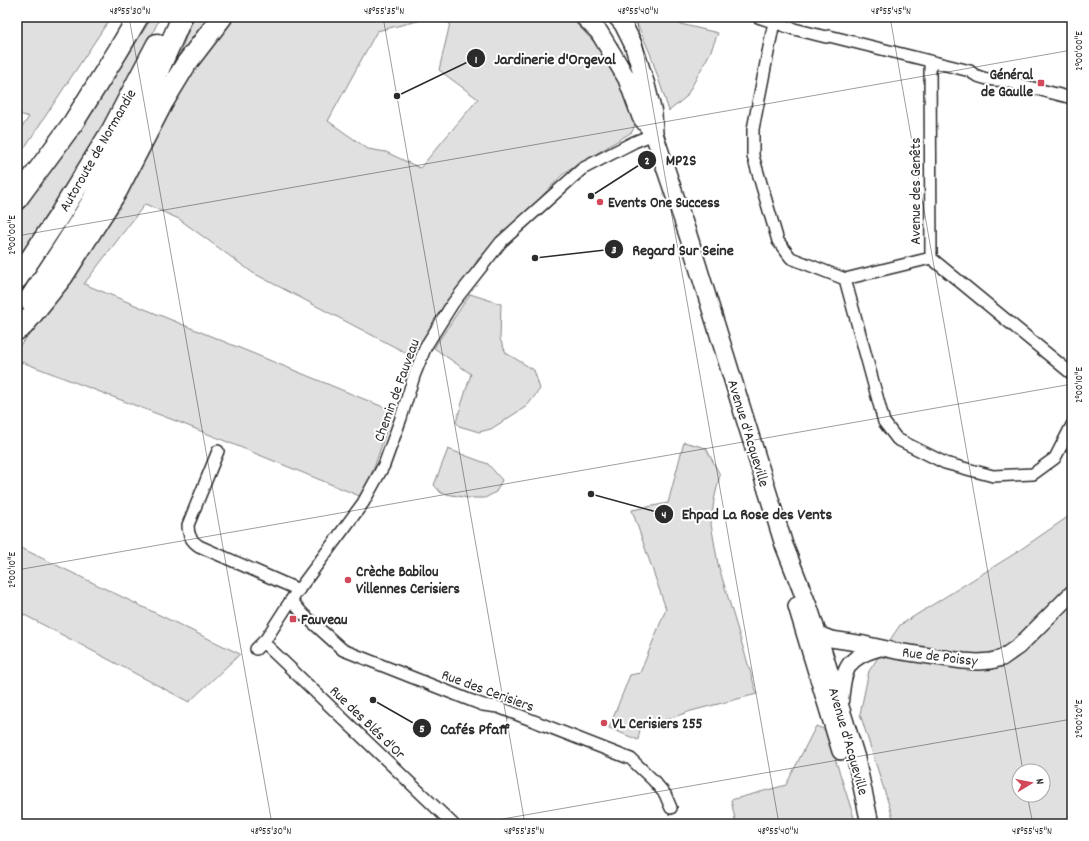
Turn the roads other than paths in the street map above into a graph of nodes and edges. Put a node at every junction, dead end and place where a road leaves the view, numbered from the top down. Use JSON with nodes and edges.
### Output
{"nodes":[{"id":1,"x":138,"y":17,"type":"edge"},
{"id":2,"x":168,"y":17,"type":"edge"},
{"id":3,"x":182,"y":17,"type":"edge"},
{"id":4,"x":222,"y":17,"type":"edge"},
{"id":5,"x":617,"y":17,"type":"edge"},
{"id":6,"x":758,"y":17,"type":"edge"},
{"id":7,"x":593,"y":20,"type":"edge"},
{"id":8,"x":774,"y":22,"type":"junction"},
{"id":9,"x":930,"y":62,"type":"junction"},
{"id":10,"x":1072,"y":98,"type":"edge"},
{"id":11,"x":654,"y":134,"type":"junction"},
{"id":12,"x":17,"y":199,"type":"edge"},
{"id":13,"x":931,"y":258,"type":"junction"},
{"id":14,"x":17,"y":279,"type":"edge"},
{"id":15,"x":845,"y":279,"type":"junction"},
{"id":16,"x":17,"y":319,"type":"edge"},
{"id":17,"x":17,"y":330,"type":"edge"},
{"id":18,"x":1072,"y":374,"type":"edge"},
{"id":19,"x":1072,"y":425,"type":"edge"},
{"id":20,"x":218,"y":451,"type":"dead end"},
{"id":21,"x":784,"y":546,"type":"junction"},
{"id":22,"x":300,"y":590,"type":"junction"},
{"id":23,"x":1072,"y":593,"type":"edge"},
{"id":24,"x":291,"y":600,"type":"junction"},
{"id":25,"x":818,"y":634,"type":"junction"},
{"id":26,"x":854,"y":643,"type":"junction"},
{"id":27,"x":259,"y":646,"type":"joint"},
{"id":28,"x":880,"y":648,"type":"junction"},
{"id":29,"x":849,"y":664,"type":"junction"},
{"id":30,"x":820,"y":669,"type":"junction"},
{"id":31,"x":840,"y":706,"type":"junction"},
{"id":32,"x":671,"y":808,"type":"dead end"},
{"id":33,"x":453,"y":824,"type":"edge"},
{"id":34,"x":870,"y":824,"type":"edge"}],
"edges":[{"from":1,"to":12,"type":"highway"},
{"from":2,"to":14,"type":"highway","name":"Autoroute de Normandie"},
{"from":3,"to":16,"type":"highway"},
{"from":4,"to":17,"type":"highway"},
{"from":5,"to":11,"type":"main road"},
{"from":6,"to":8,"type":"street"},
{"from":7,"to":11,"type":"main road"},
{"from":8,"to":9,"type":"street"},
{"from":8,"to":15,"type":"street"},
{"from":9,"to":10,"type":"street"},
{"from":9,"to":13,"type":"street","name":"Avenue des Genêts"},
{"from":11,"to":21,"type":"main road","name":"Avenue d'Acqueville"},
{"from":11,"to":22,"type":"street","name":"Chemin de Fauveau"},
{"from":13,"to":15,"type":"street"},
{"from":13,"to":18,"type":"street","name":"Avenue des Genêts"},
{"from":15,"to":19,"type":"street"},
{"from":20,"to":22,"type":"street"},
{"from":21,"to":25,"type":"main road","name":"Avenue d'Acqueville"},
{"from":21,"to":30,"type":"main road"},
{"from":22,"to":24,"type":"street","name":"Chemin de Fauveau"},
{"from":23,"to":28,"type":"street","name":"Rue de Poissy"},
{"from":24,"to":27,"type":"street","name":"Chemin de Fauveau"},
{"from":24,"to":32,"type":"street","name":"Rue des Cerisiers"},
{"from":25,"to":26,"type":"street","name":"Rue de Poissy"},
{"from":25,"to":30,"type":"main road","name":"Avenue d'Acqueville"},
{"from":26,"to":28,"type":"street","name":"Rue de Poissy"},
{"from":26,"to":30,"type":"street"},
{"from":27,"to":33,"type":"street","name":"Rue des Blés d'Or"},
{"from":28,"to":29,"type":"street"},
{"from":29,"to":30,"type":"street"},
{"from":29,"to":31,"type":"street"},
{"from":30,"to":31,"type":"main road","name":"Avenue d'Acqueville"},
{"from":30,"to":34,"type":"main road"},
{"from":31,"to":34,"type":"main road","name":"Avenue d'Acqueville"}]}
